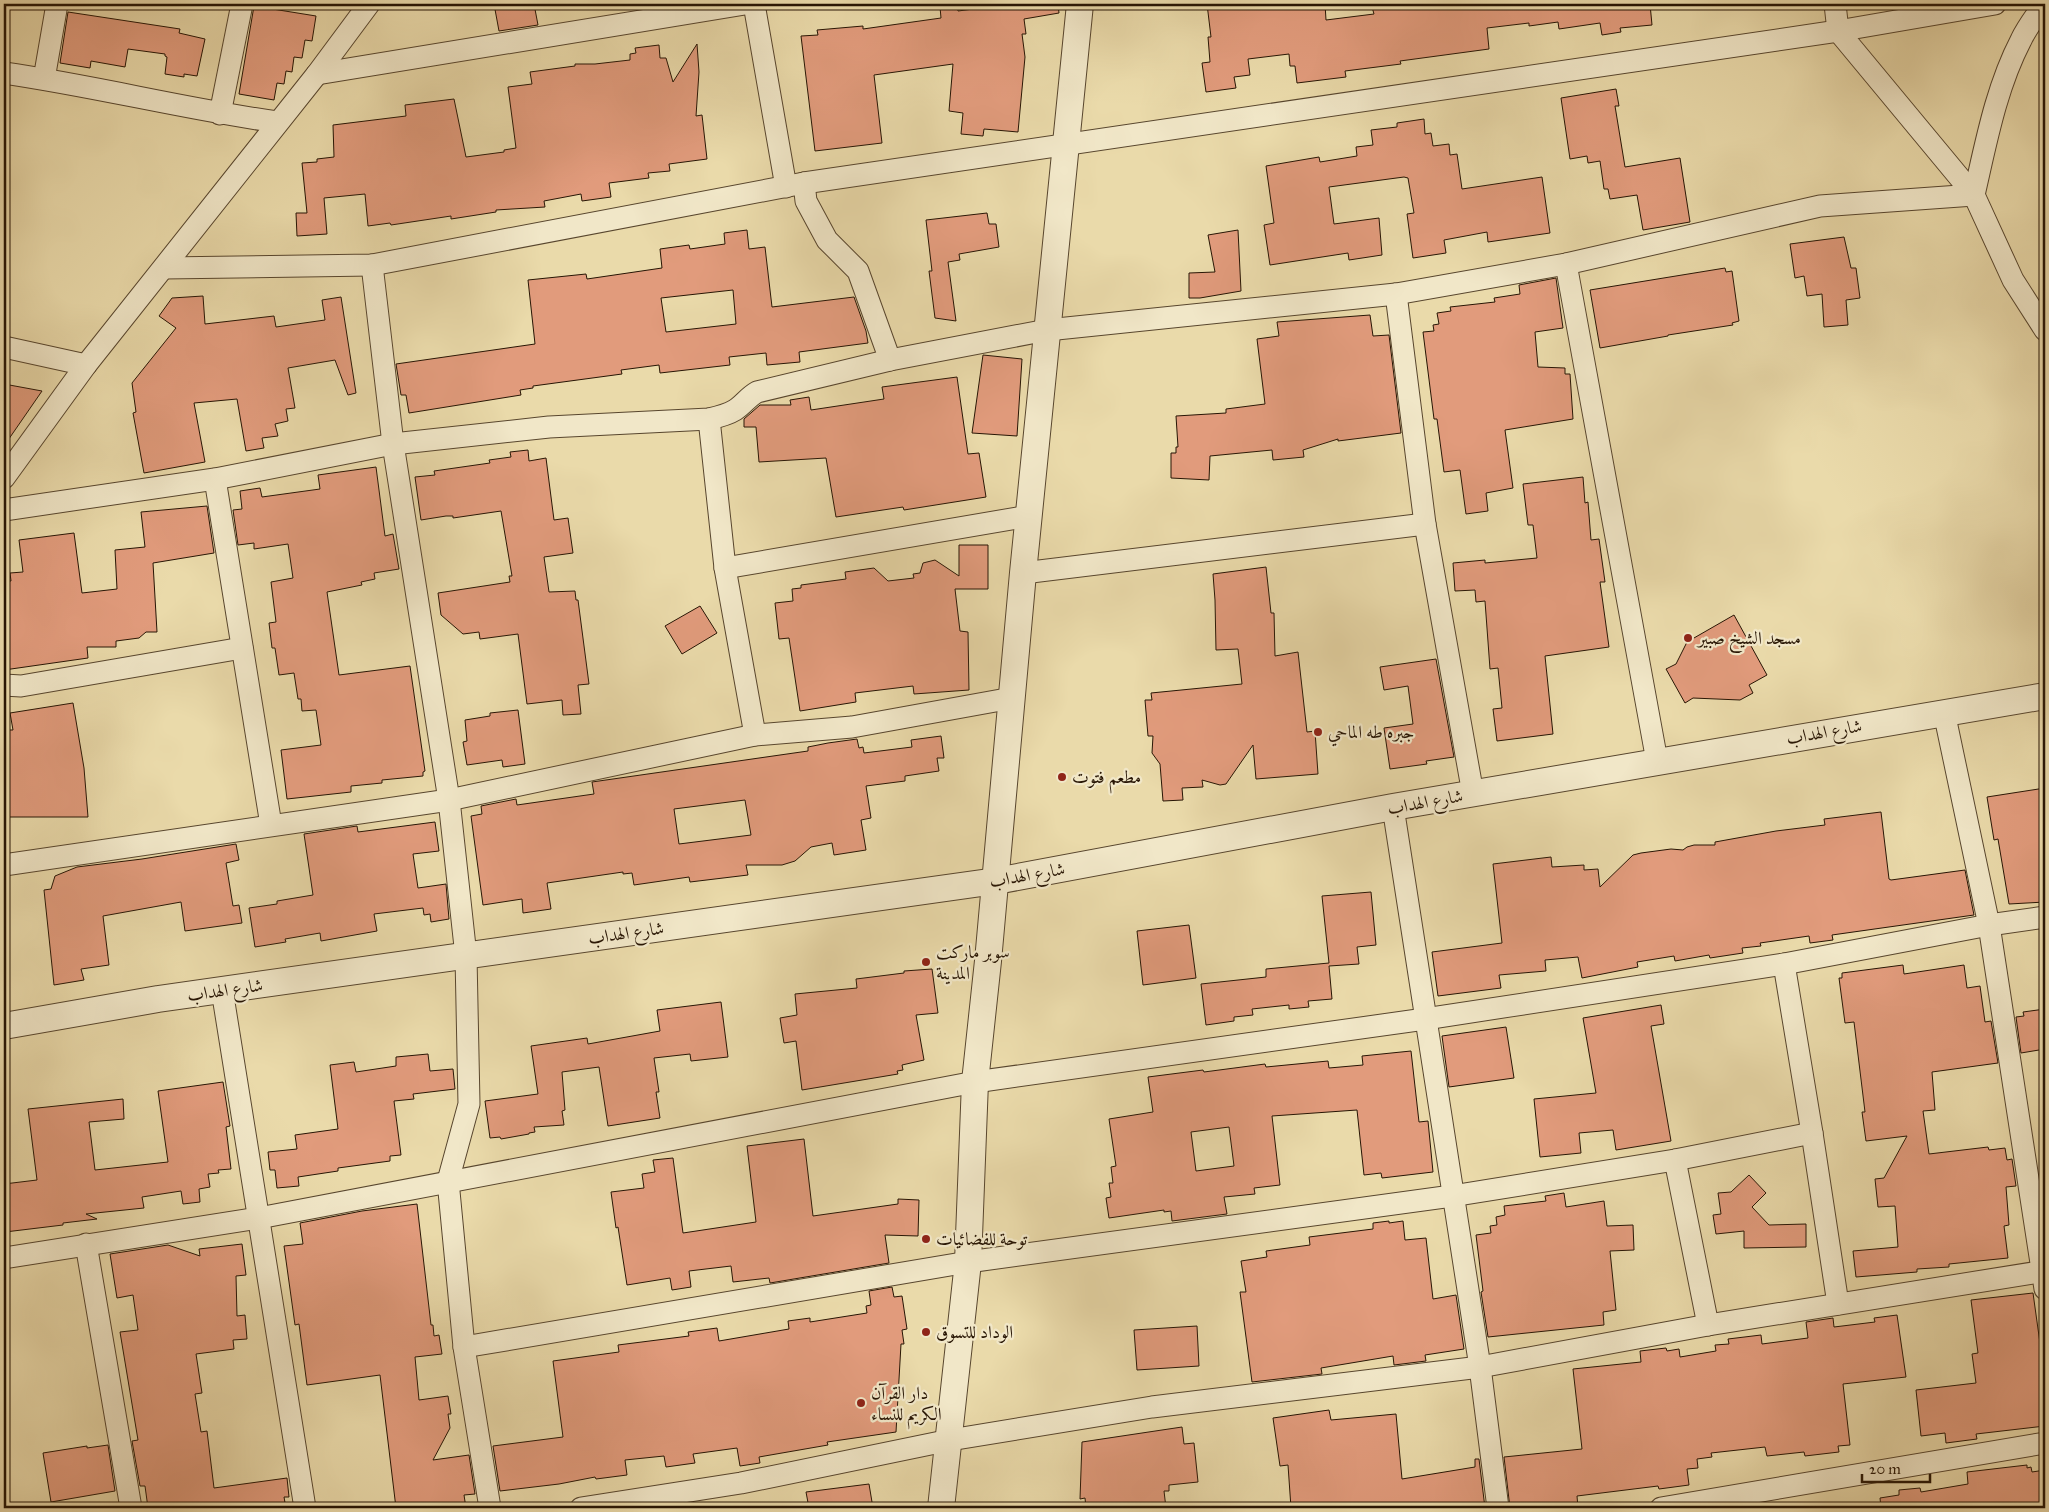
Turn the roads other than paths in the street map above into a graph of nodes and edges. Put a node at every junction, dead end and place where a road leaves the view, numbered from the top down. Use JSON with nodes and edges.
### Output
{"nodes":[{"id":1,"x":57,"y":4,"type":"edge"},
{"id":2,"x":242,"y":4,"type":"edge"},
{"id":3,"x":369,"y":4,"type":"edge"},
{"id":4,"x":745,"y":4,"type":"edge"},
{"id":5,"x":754,"y":4,"type":"edge"},
{"id":6,"x":1080,"y":4,"type":"edge"},
{"id":7,"x":1834,"y":4,"type":"edge"},
{"id":8,"x":1994,"y":4,"type":"edge"},
{"id":9,"x":2044,"y":4,"type":"edge"},
{"id":10,"x":1838,"y":31,"type":"junction"},
{"id":11,"x":4,"y":73,"type":"edge"},
{"id":12,"x":317,"y":74,"type":"junction"},
{"id":13,"x":44,"y":79,"type":"junction"},
{"id":14,"x":220,"y":114,"type":"junction"},
{"id":15,"x":277,"y":122,"type":"junction"},
{"id":16,"x":1066,"y":144,"type":"junction"},
{"id":17,"x":795,"y":185,"type":"junction"},
{"id":18,"x":1974,"y":195,"type":"junction"},
{"id":19,"x":1566,"y":264,"type":"junction"},
{"id":20,"x":372,"y":265,"type":"junction"},
{"id":21,"x":164,"y":268,"type":"junction"},
{"id":22,"x":1396,"y":294,"type":"junction"},
{"id":23,"x":1047,"y":330,"type":"junction"},
{"id":24,"x":2045,"y":330,"type":"edge"},
{"id":25,"x":4,"y":347,"type":"edge"},
{"id":26,"x":890,"y":360,"type":"junction"},
{"id":27,"x":86,"y":365,"type":"junction"},
{"id":28,"x":709,"y":420,"type":"junction"},
{"id":29,"x":394,"y":444,"type":"junction"},
{"id":30,"x":4,"y":478,"type":"edge"},
{"id":31,"x":215,"y":479,"type":"junction"},
{"id":32,"x":4,"y":510,"type":"edge"},
{"id":33,"x":1029,"y":516,"type":"junction"},
{"id":34,"x":1425,"y":524,"type":"junction"},
{"id":35,"x":725,"y":568,"type":"junction"},
{"id":36,"x":1023,"y":573,"type":"junction"},
{"id":37,"x":242,"y":648,"type":"junction"},
{"id":38,"x":4,"y":685,"type":"edge"},
{"id":39,"x":2045,"y":696,"type":"edge"},
{"id":40,"x":1012,"y":698,"type":"junction"},
{"id":41,"x":1944,"y":712,"type":"junction"},
{"id":42,"x":755,"y":735,"type":"junction"},
{"id":43,"x":1658,"y":761,"type":"junction"},
{"id":44,"x":1473,"y":794,"type":"junction"},
{"id":45,"x":449,"y":800,"type":"junction"},
{"id":46,"x":1393,"y":807,"type":"junction"},
{"id":47,"x":271,"y":826,"type":"junction"},
{"id":48,"x":4,"y":865,"type":"edge"},
{"id":49,"x":996,"y":881,"type":"junction"},
{"id":50,"x":2045,"y":917,"type":"edge"},
{"id":51,"x":1989,"y":925,"type":"junction"},
{"id":52,"x":466,"y":956,"type":"junction"},
{"id":53,"x":1784,"y":964,"type":"junction"},
{"id":54,"x":222,"y":990,"type":"junction"},
{"id":55,"x":1425,"y":1019,"type":"junction"},
{"id":56,"x":4,"y":1026,"type":"edge"},
{"id":57,"x":975,"y":1082,"type":"junction"},
{"id":58,"x":1812,"y":1133,"type":"junction"},
{"id":59,"x":1675,"y":1160,"type":"junction"},
{"id":60,"x":448,"y":1182,"type":"junction"},
{"id":61,"x":1452,"y":1196,"type":"junction"},
{"id":62,"x":259,"y":1218,"type":"junction"},
{"id":63,"x":86,"y":1244,"type":"junction"},
{"id":64,"x":4,"y":1258,"type":"edge"},
{"id":65,"x":968,"y":1262,"type":"junction"},
{"id":66,"x":2044,"y":1277,"type":"edge"},
{"id":67,"x":1838,"y":1304,"type":"junction"},
{"id":68,"x":1708,"y":1325,"type":"junction"},
{"id":69,"x":464,"y":1347,"type":"junction"},
{"id":70,"x":1480,"y":1367,"type":"junction"},
{"id":71,"x":950,"y":1440,"type":"junction"},
{"id":72,"x":2045,"y":1443,"type":"edge"},
{"id":73,"x":131,"y":1508,"type":"edge"},
{"id":74,"x":305,"y":1508,"type":"edge"},
{"id":75,"x":490,"y":1508,"type":"edge"},
{"id":76,"x":581,"y":1508,"type":"edge"},
{"id":77,"x":941,"y":1508,"type":"edge"},
{"id":78,"x":1498,"y":1508,"type":"edge"},
{"id":79,"x":1661,"y":1508,"type":"edge"}],
"edges":[{"from":1,"to":13,"type":"street"},
{"from":2,"to":14,"type":"street"},
{"from":3,"to":12,"type":"street"},
{"from":4,"to":12,"type":"street"},
{"from":5,"to":17,"type":"street"},
{"from":6,"to":16,"type":"street"},
{"from":7,"to":10,"type":"street"},
{"from":8,"to":10,"type":"street"},
{"from":9,"to":18,"type":"street"},
{"from":10,"to":16,"type":"street"},
{"from":10,"to":18,"type":"street"},
{"from":11,"to":13,"type":"street"},
{"from":12,"to":15,"type":"street"},
{"from":13,"to":14,"type":"street"},
{"from":14,"to":15,"type":"street"},
{"from":15,"to":21,"type":"street"},
{"from":16,"to":17,"type":"street"},
{"from":16,"to":23,"type":"street"},
{"from":17,"to":20,"type":"street"},
{"from":17,"to":26,"type":"street"},
{"from":18,"to":19,"type":"street"},
{"from":18,"to":24,"type":"street"},
{"from":19,"to":22,"type":"street"},
{"from":19,"to":43,"type":"street"},
{"from":20,"to":21,"type":"street"},
{"from":20,"to":29,"type":"street"},
{"from":21,"to":27,"type":"street"},
{"from":22,"to":23,"type":"street"},
{"from":22,"to":34,"type":"street"},
{"from":23,"to":26,"type":"street"},
{"from":23,"to":33,"type":"street"},
{"from":25,"to":27,"type":"street"},
{"from":26,"to":28,"type":"street"},
{"from":27,"to":30,"type":"street"},
{"from":28,"to":29,"type":"street"},
{"from":28,"to":35,"type":"street"},
{"from":29,"to":31,"type":"street"},
{"from":29,"to":45,"type":"street"},
{"from":31,"to":32,"type":"street"},
{"from":31,"to":37,"type":"street"},
{"from":33,"to":35,"type":"street"},
{"from":33,"to":36,"type":"street"},
{"from":34,"to":36,"type":"street"},
{"from":34,"to":44,"type":"street"},
{"from":35,"to":42,"type":"street"},
{"from":36,"to":40,"type":"street"},
{"from":37,"to":38,"type":"street"},
{"from":37,"to":47,"type":"street"},
{"from":39,"to":41,"type":"street","name":"شارع الهداب"},
{"from":40,"to":42,"type":"street"},
{"from":40,"to":49,"type":"street"},
{"from":41,"to":43,"type":"street","name":"شارع الهداب"},
{"from":41,"to":51,"type":"street"},
{"from":42,"to":45,"type":"street"},
{"from":43,"to":44,"type":"street","name":"شارع الهداب"},
{"from":44,"to":46,"type":"street","name":"شارع الهداب"},
{"from":45,"to":47,"type":"street"},
{"from":45,"to":52,"type":"street"},
{"from":46,"to":49,"type":"street","name":"شارع الهداب"},
{"from":46,"to":55,"type":"street"},
{"from":47,"to":48,"type":"street"},
{"from":49,"to":52,"type":"street","name":"شارع الهداب"},
{"from":49,"to":57,"type":"street"},
{"from":50,"to":51,"type":"street"},
{"from":51,"to":53,"type":"street"},
{"from":51,"to":66,"type":"street"},
{"from":52,"to":54,"type":"street","name":"شارع الهداب"},
{"from":52,"to":60,"type":"street"},
{"from":53,"to":55,"type":"street"},
{"from":53,"to":58,"type":"street"},
{"from":54,"to":56,"type":"street","name":"شارع الهداب"},
{"from":54,"to":62,"type":"street"},
{"from":55,"to":57,"type":"street"},
{"from":55,"to":61,"type":"street"},
{"from":57,"to":60,"type":"street"},
{"from":57,"to":65,"type":"street"},
{"from":58,"to":59,"type":"street"},
{"from":58,"to":67,"type":"street"},
{"from":59,"to":61,"type":"street"},
{"from":59,"to":68,"type":"street"},
{"from":60,"to":62,"type":"street"},
{"from":60,"to":69,"type":"street"},
{"from":61,"to":65,"type":"street"},
{"from":61,"to":70,"type":"street"},
{"from":62,"to":63,"type":"street"},
{"from":62,"to":74,"type":"street"},
{"from":63,"to":64,"type":"street"},
{"from":63,"to":73,"type":"street"},
{"from":65,"to":69,"type":"street"},
{"from":65,"to":71,"type":"street"},
{"from":66,"to":67,"type":"street"},
{"from":67,"to":68,"type":"street"},
{"from":68,"to":70,"type":"street"},
{"from":69,"to":75,"type":"street"},
{"from":70,"to":71,"type":"street"},
{"from":70,"to":78,"type":"street"},
{"from":71,"to":76,"type":"street"},
{"from":71,"to":77,"type":"street"},
{"from":72,"to":79,"type":"street"}]}
